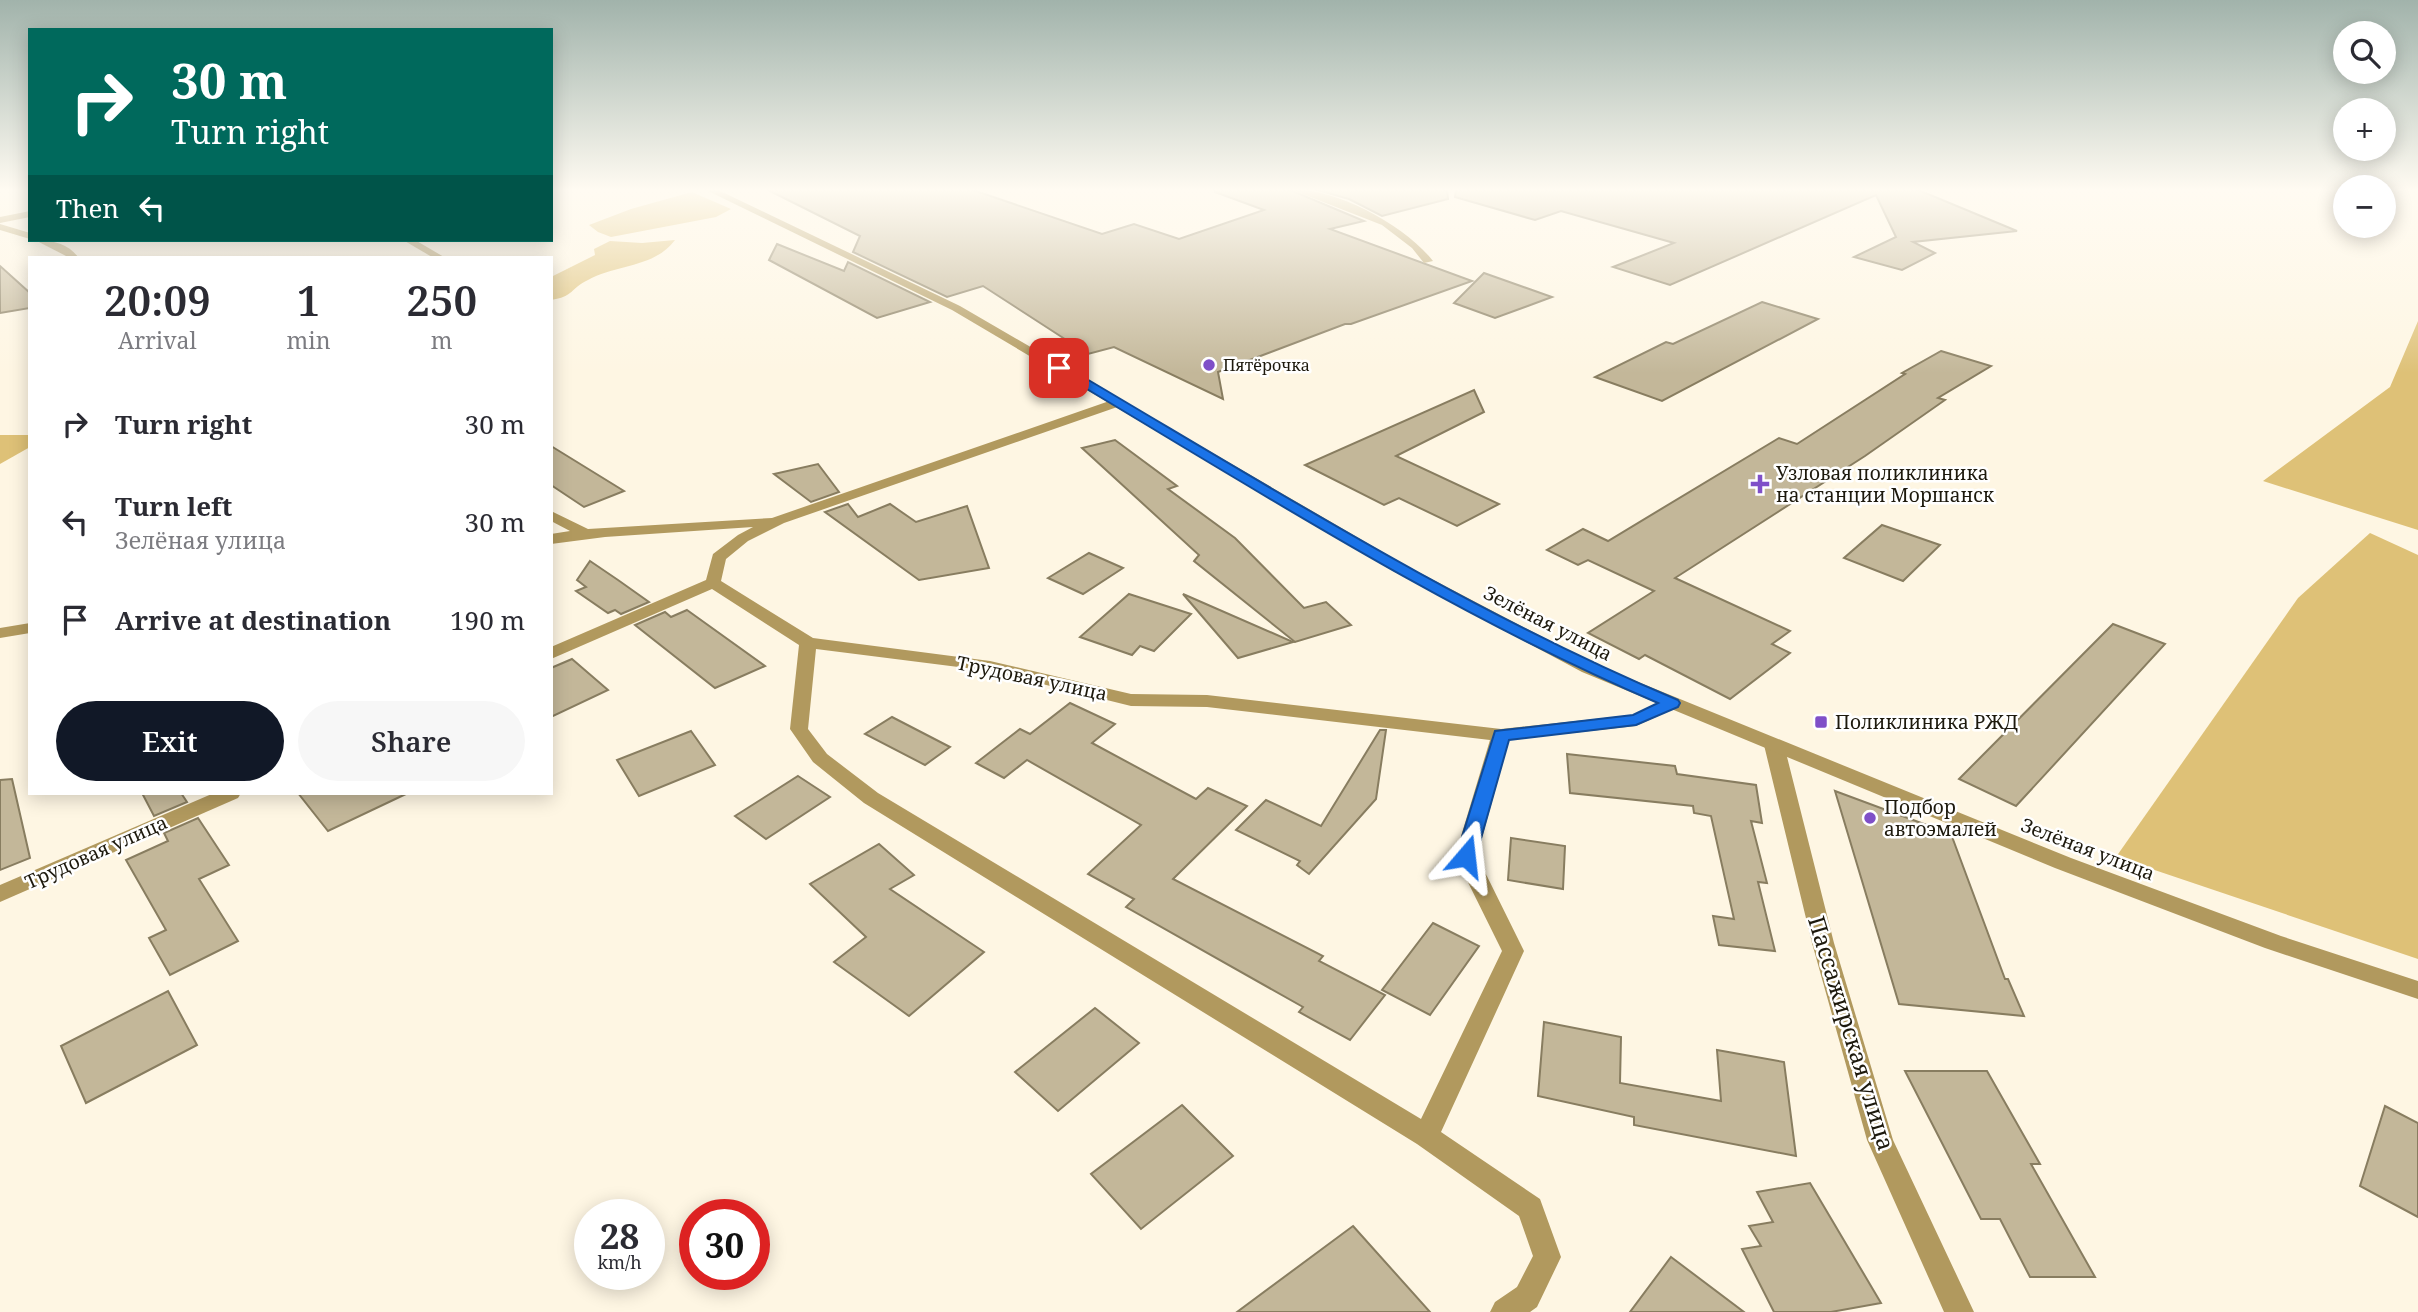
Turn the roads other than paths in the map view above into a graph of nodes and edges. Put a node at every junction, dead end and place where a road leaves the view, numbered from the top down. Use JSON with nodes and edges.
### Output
{"nodes":[{"id":1,"x":836,"y":250,"type":"edge"},
{"id":2,"x":1420,"y":250,"type":"edge"},
{"id":3,"x":1428,"y":261,"type":"dead end"},
{"id":4,"x":1118,"y":402,"type":"junction"},
{"id":5,"x":553,"y":516,"type":"edge"},
{"id":6,"x":779,"y":520,"type":"junction"},
{"id":7,"x":584,"y":533,"type":"junction"},
{"id":8,"x":553,"y":539,"type":"edge"},
{"id":9,"x":713,"y":583,"type":"junction"},
{"id":10,"x":28,"y":628,"type":"edge"},
{"id":11,"x":0,"y":633,"type":"edge"},
{"id":12,"x":808,"y":643,"type":"junction"},
{"id":13,"x":553,"y":653,"type":"edge"},
{"id":14,"x":1672,"y":703,"type":"junction"},
{"id":15,"x":1501,"y":735,"type":"junction"},
{"id":16,"x":1774,"y":745,"type":"junction"},
{"id":17,"x":226,"y":795,"type":"edge"},
{"id":18,"x":0,"y":894,"type":"edge"},
{"id":19,"x":2418,"y":990,"type":"edge"},
{"id":20,"x":1426,"y":1136,"type":"junction"},
{"id":21,"x":1505,"y":1312,"type":"edge"},
{"id":22,"x":1959,"y":1312,"type":"edge"}],
"edges":[{"from":1,"to":4,"type":"street","name":"Зелёная улица"},
{"from":2,"to":3,"type":"street"},
{"from":4,"to":6,"type":"street"},
{"from":4,"to":14,"type":"street","name":"Зелёная улица"},
{"from":5,"to":7,"type":"street"},
{"from":6,"to":7,"type":"street"},
{"from":6,"to":9,"type":"street"},
{"from":7,"to":8,"type":"street"},
{"from":9,"to":12,"type":"street","name":"Трудовая улица"},
{"from":9,"to":13,"type":"street"},
{"from":10,"to":11,"type":"street"},
{"from":12,"to":15,"type":"street","name":"Трудовая улица"},
{"from":12,"to":20,"type":"street"},
{"from":14,"to":15,"type":"street","name":"Трудовая улица"},
{"from":14,"to":16,"type":"street","name":"Зелёная улица"},
{"from":15,"to":20,"type":"street"},
{"from":16,"to":19,"type":"street","name":"Зелёная улица"},
{"from":16,"to":22,"type":"street","name":"Пассажирская улица"},
{"from":17,"to":18,"type":"street","name":"Трудовая улица"},
{"from":20,"to":21,"type":"street"}]}
